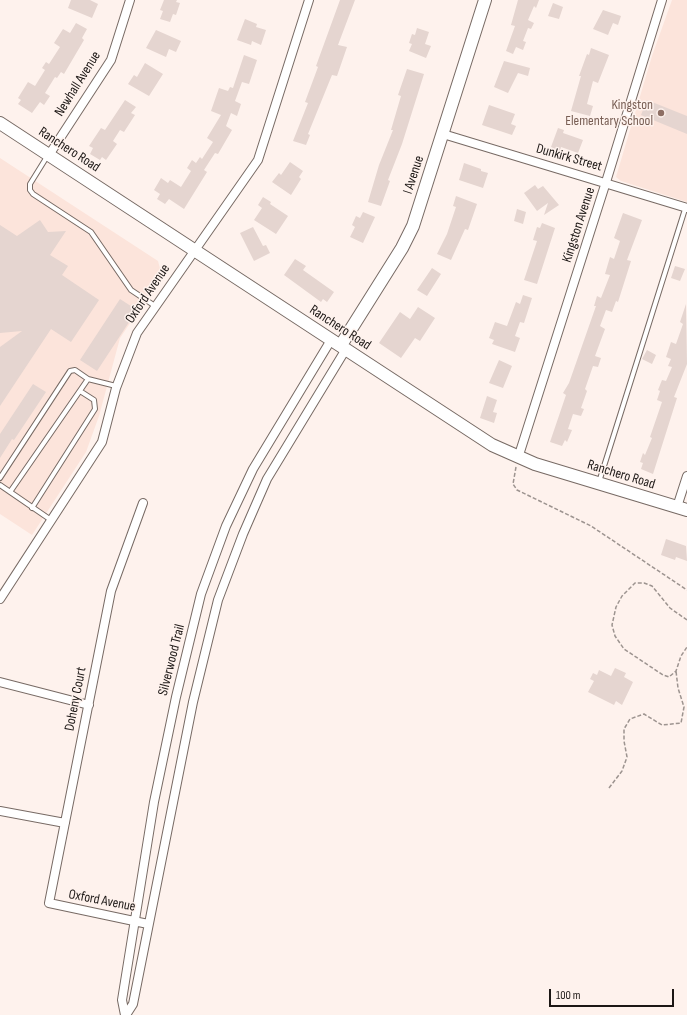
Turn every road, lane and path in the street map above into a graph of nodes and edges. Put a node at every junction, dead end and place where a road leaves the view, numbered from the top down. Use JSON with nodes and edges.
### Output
{"nodes":[{"id":1,"x":130,"y":0,"type":"edge"},
{"id":2,"x":309,"y":0,"type":"edge"},
{"id":3,"x":485,"y":0,"type":"edge"},
{"id":4,"x":662,"y":0,"type":"edge"},
{"id":5,"x":0,"y":123,"type":"edge"},
{"id":6,"x":443,"y":134,"type":"junction"},
{"id":7,"x":48,"y":155,"type":"junction"},
{"id":8,"x":606,"y":182,"type":"junction"},
{"id":9,"x":687,"y":207,"type":"edge"},
{"id":10,"x":195,"y":249,"type":"junction"},
{"id":11,"x":155,"y":306,"type":"junction"},
{"id":12,"x":340,"y":345,"type":"junction"},
{"id":13,"x":88,"y":379,"type":"junction"},
{"id":14,"x":116,"y":386,"type":"junction"},
{"id":15,"x":80,"y":391,"type":"junction"},
{"id":16,"x":518,"y":458,"type":"junction"},
{"id":17,"x":687,"y":476,"type":"edge"},
{"id":18,"x":0,"y":478,"type":"edge"},
{"id":19,"x":598,"y":484,"type":"junction"},
{"id":20,"x":0,"y":485,"type":"edge"},
{"id":21,"x":10,"y":492,"type":"junction"},
{"id":22,"x":143,"y":503,"type":"dead end"},
{"id":23,"x":32,"y":508,"type":"junction"},
{"id":24,"x":682,"y":509,"type":"edge"},
{"id":25,"x":51,"y":520,"type":"junction"},
{"id":26,"x":687,"y":590,"type":"edge"},
{"id":27,"x":0,"y":599,"type":"edge"},
{"id":28,"x":687,"y":620,"type":"edge"},
{"id":29,"x":687,"y":648,"type":"edge"},
{"id":30,"x":676,"y":671,"type":"junction"},
{"id":31,"x":0,"y":682,"type":"edge"},
{"id":32,"x":88,"y":705,"type":"junction"},
{"id":33,"x":609,"y":788,"type":"dead end"},
{"id":34,"x":0,"y":811,"type":"edge"},
{"id":35,"x":65,"y":823,"type":"junction"},
{"id":36,"x":50,"y":903,"type":"joint"},
{"id":37,"x":135,"y":921,"type":"junction"},
{"id":38,"x":148,"y":924,"type":"junction"},
{"id":39,"x":126,"y":1015,"type":"edge"}],
"edges":[{"from":1,"to":7,"type":"street","name":"Newhall Avenue"},
{"from":2,"to":10,"type":"street","name":"Oxford Avenue"},
{"from":3,"to":6,"type":"main road","name":"I Avenue"},
{"from":4,"to":8,"type":"street","name":"Kingston Avenue"},
{"from":5,"to":7,"type":"main road","name":"Ranchero Road"},
{"from":6,"to":8,"type":"street","name":"Dunkirk Street"},
{"from":6,"to":12,"type":"main road","name":"I Avenue"},
{"from":7,"to":10,"type":"main road","name":"Ranchero Road"},
{"from":7,"to":11,"type":"lane"},
{"from":8,"to":9,"type":"street","name":"Dunkirk Street"},
{"from":8,"to":16,"type":"street","name":"Kingston Avenue"},
{"from":9,"to":19,"type":"lane"},
{"from":10,"to":11,"type":"street","name":"Oxford Avenue"},
{"from":10,"to":12,"type":"main road","name":"Ranchero Road"},
{"from":11,"to":14,"type":"street","name":"Oxford Avenue"},
{"from":12,"to":16,"type":"main road","name":"Ranchero Road"},
{"from":12,"to":37,"type":"street","name":"Silverwood Trail"},
{"from":12,"to":38,"type":"street","name":"Silverwood Trail"},
{"from":13,"to":14,"type":"lane"},
{"from":13,"to":15,"type":"lane"},
{"from":13,"to":18,"type":"lane"},
{"from":14,"to":25,"type":"street","name":"Oxford Avenue"},
{"from":15,"to":21,"type":"lane"},
{"from":15,"to":23,"type":"lane"},
{"from":16,"to":19,"type":"main road","name":"Ranchero Road"},
{"from":16,"to":26,"type":"path"},
{"from":17,"to":24,"type":"street"},
{"from":19,"to":24,"type":"main road","name":"Ranchero Road"},
{"from":20,"to":21,"type":"lane"},
{"from":21,"to":23,"type":"lane"},
{"from":22,"to":32,"type":"street","name":"Doheny Court"},
{"from":23,"to":25,"type":"lane"},
{"from":25,"to":27,"type":"street","name":"Oxford Avenue"},
{"from":28,"to":30,"type":"path"},
{"from":29,"to":30,"type":"path"},
{"from":30,"to":33,"type":"path"},
{"from":31,"to":32,"type":"street"},
{"from":32,"to":35,"type":"street","name":"Doheny Court"},
{"from":34,"to":35,"type":"street"},
{"from":35,"to":36,"type":"street","name":"Doheny Court"},
{"from":36,"to":37,"type":"street","name":"Oxford Avenue"},
{"from":37,"to":38,"type":"street","name":"Oxford Avenue"},
{"from":37,"to":39,"type":"street","name":"Silverwood Trail"},
{"from":38,"to":39,"type":"street","name":"Silverwood Trail"}]}
